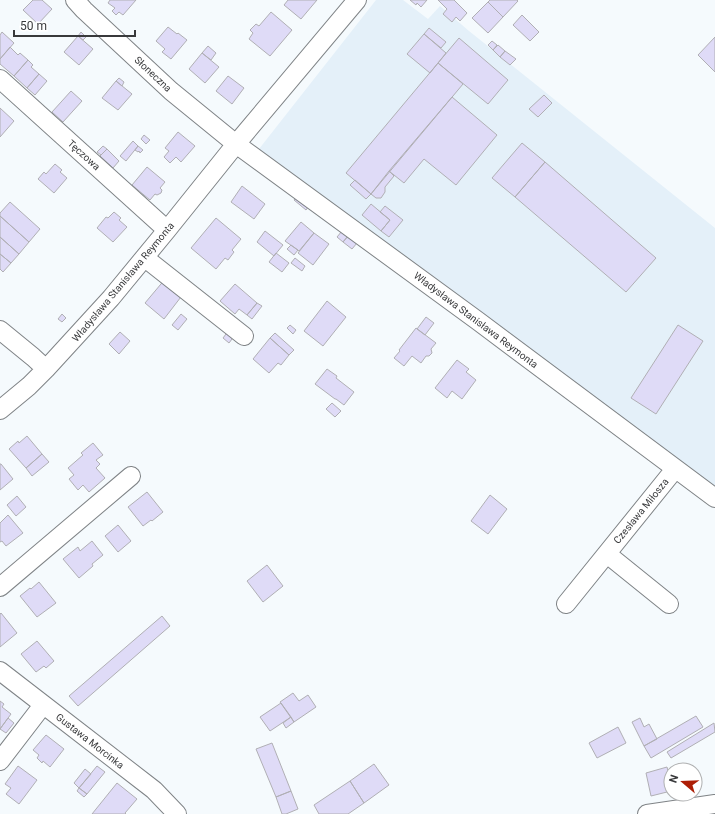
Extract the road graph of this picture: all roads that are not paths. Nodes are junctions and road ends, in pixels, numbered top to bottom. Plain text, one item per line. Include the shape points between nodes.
1 (75, 0) edge
2 (356, 0) edge
3 (0, 79) edge
4 (236, 144) junction
5 (167, 230) junction
6 (145, 258) junction
7 (0, 330) edge
8 (244, 336) dead end
9 (46, 369) junction
10 (0, 410) edge
11 (675, 469) junction
12 (131, 476) dead end
13 (715, 498) edge
14 (607, 554) junction
15 (0, 587) edge
16 (566, 604) dead end
17 (669, 604) dead end
18 (0, 671) edge
19 (43, 705) junction
20 (0, 761) edge
21 (715, 804) edge
22 (177, 814) edge
23 (647, 814) edge

1 - 4 street, Słoneczna via 171,91
2 - 4 street, Władysława Stanisława Reymonta
3 - 5 street, Tęczowa
4 - 5 street, Władysława Stanisława Reymonta
4 - 11 street, Władysława Stanisława Reymonta
5 - 6 street, Władysława Stanisława Reymonta
6 - 8 street
6 - 9 street, Władysława Stanisława Reymonta
7 - 9 street
9 - 10 street, Władysława Stanisława Reymonta
11 - 13 street, Władysława Stanisława Reymonta
11 - 14 street, Czesława Miłosza
12 - 15 street
14 - 16 street, Czesława Miłosza
14 - 17 street, Czesława Miłosza
18 - 19 street, Gustawa Morcinka
19 - 20 street
19 - 22 street, Gustawa Morcinka via 154,790
21 - 23 street

